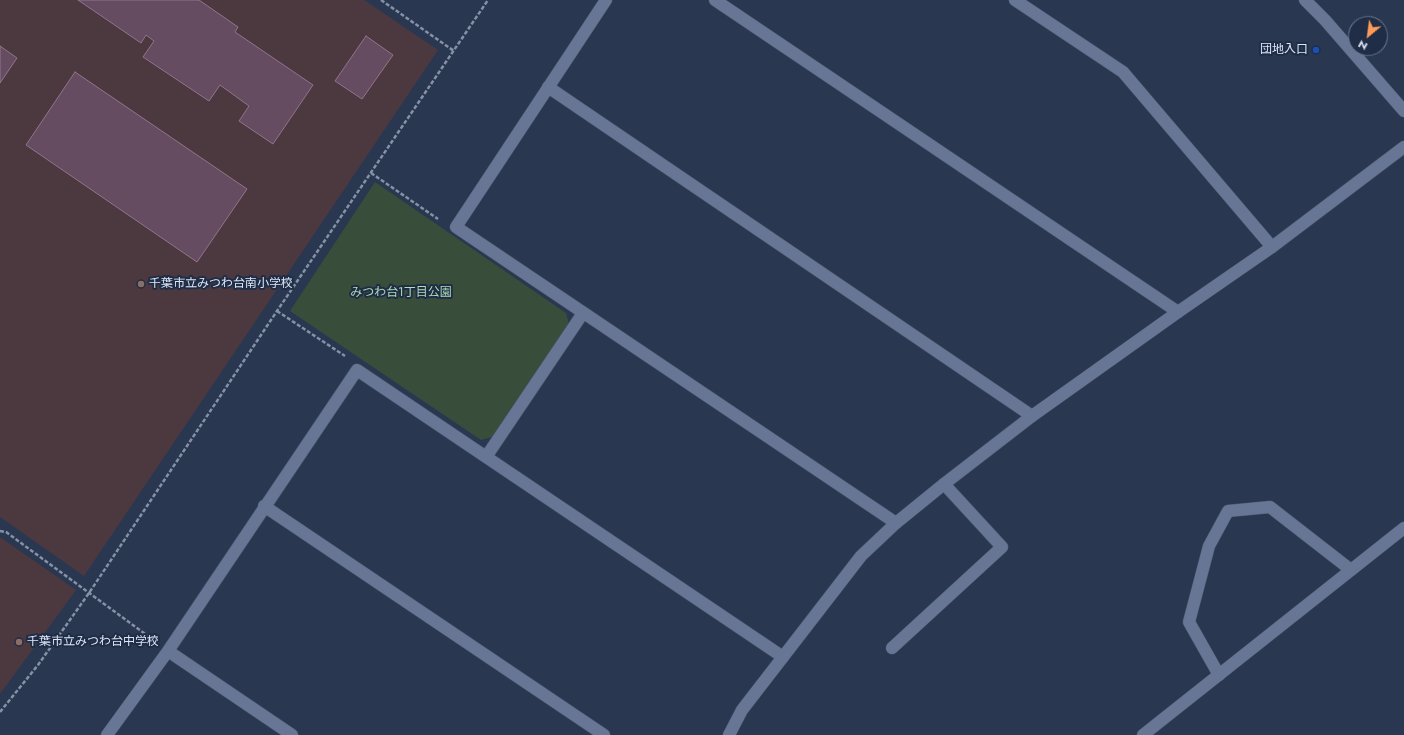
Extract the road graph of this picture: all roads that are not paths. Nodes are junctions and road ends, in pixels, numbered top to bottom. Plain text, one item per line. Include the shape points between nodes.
1 (606, 0) edge
2 (714, 0) edge
3 (1015, 0) edge
4 (1305, 0) edge
5 (548, 87) junction
6 (1404, 111) edge
7 (1404, 148) edge
8 (1272, 247) junction
9 (583, 312) junction
10 (1178, 312) junction
11 (1032, 416) junction
12 (486, 457) junction
13 (944, 484) junction
14 (264, 506) junction
15 (896, 523) junction
16 (1404, 528) edge
17 (1351, 570) junction
18 (892, 648) dead end
19 (168, 651) junction
20 (783, 656) junction
21 (1219, 675) junction
22 (107, 735) edge
23 (292, 735) edge
24 (604, 735) edge
25 (729, 735) edge
26 (1143, 735) edge

1 - 5 street
2 - 10 street
3 - 8 street via 1123,72
4 - 6 street
5 - 9 street via 456,227
5 - 11 street
7 - 8 street
8 - 10 street
9 - 12 street
9 - 15 street
10 - 11 street
11 - 13 street
12 - 14 street via 356,370
12 - 20 street
13 - 15 street
13 - 18 street via 1002,547
14 - 19 street
14 - 24 street
15 - 20 street via 862,556
16 - 17 street
17 - 21 street
17 - 21 street via 1270,507 1228,511 1209,546 1189,622
19 - 22 street
19 - 23 street
20 - 25 street via 742,710
21 - 26 street

